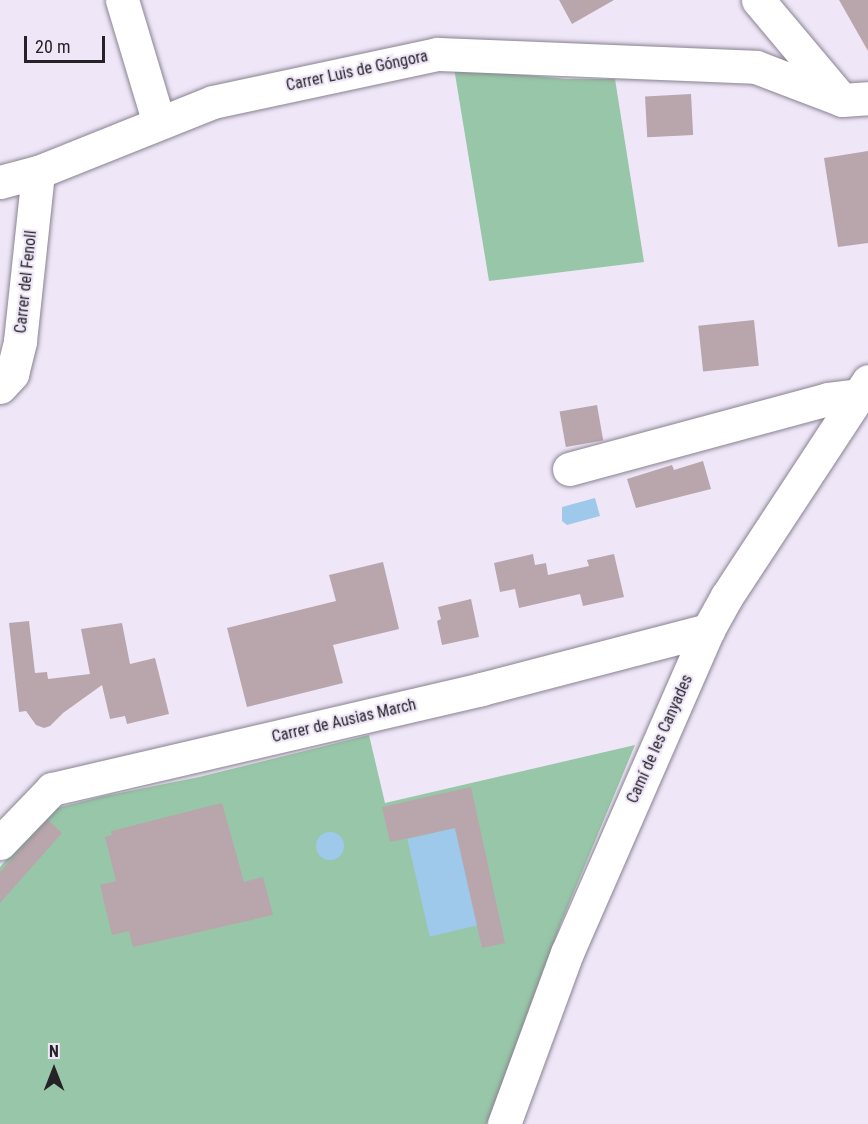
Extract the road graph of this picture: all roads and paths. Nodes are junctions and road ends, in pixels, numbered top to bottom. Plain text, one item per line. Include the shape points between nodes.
1 (122, 0) edge
2 (758, 0) edge
3 (855, 99) edge
4 (159, 123) junction
5 (38, 172) junction
6 (0, 182) edge
7 (0, 387) edge
8 (863, 388) edge
9 (569, 469) dead end
10 (708, 630) junction
11 (0, 843) edge
12 (504, 1124) edge

1 - 4 street
2 - 3 street
3 - 4 street, Carrer Luis de Góngora via 756,67 437,54 213,102
4 - 5 street, Carrer Luis de Góngora
5 - 6 street, Carrer Luis de Góngora
5 - 7 street, Carrer del Fenoll via 20,341 12,374
8 - 9 street
8 - 10 street, Camí de les Canyades
10 - 11 street, Carrer de Ausias March via 481,689 52,789
10 - 12 street, Camí de les Canyades via 567,953

